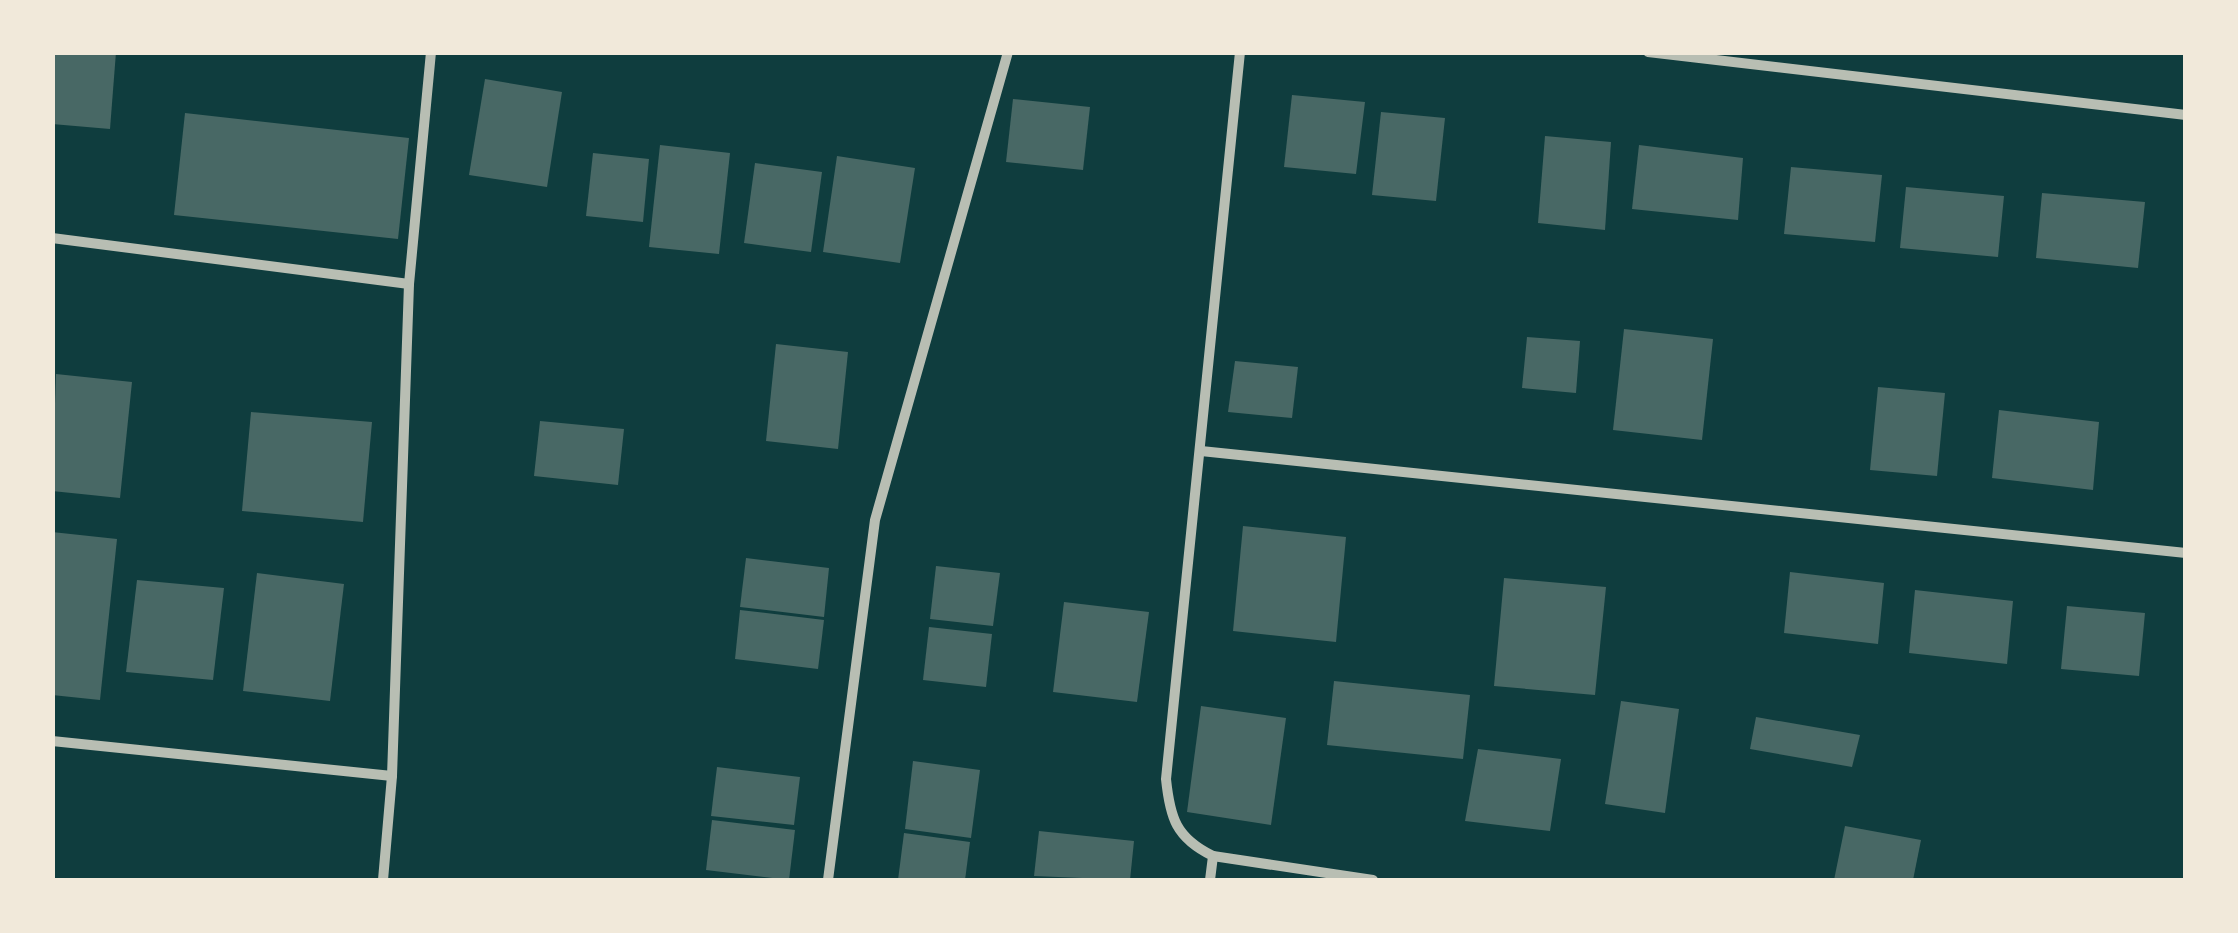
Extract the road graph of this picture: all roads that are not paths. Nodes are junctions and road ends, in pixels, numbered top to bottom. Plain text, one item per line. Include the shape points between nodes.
1 (431, 52) edge
2 (1008, 52) edge
3 (1240, 52) edge
4 (1648, 52) edge
5 (2186, 115) edge
6 (52, 238) edge
7 (409, 284) junction
8 (1201, 451) junction
9 (2186, 553) edge
10 (52, 741) edge
11 (392, 776) junction
12 (1213, 856) junction
13 (383, 880) edge
14 (828, 880) edge
15 (1210, 880) edge
16 (1372, 880) edge

1 - 7 street
2 - 14 street via 876,520
3 - 8 street
4 - 5 street
6 - 7 street
7 - 11 street
8 - 9 street
8 - 12 street via 1166,779 1169,816 1186,843
10 - 11 street
11 - 13 street
12 - 15 street
12 - 16 street

